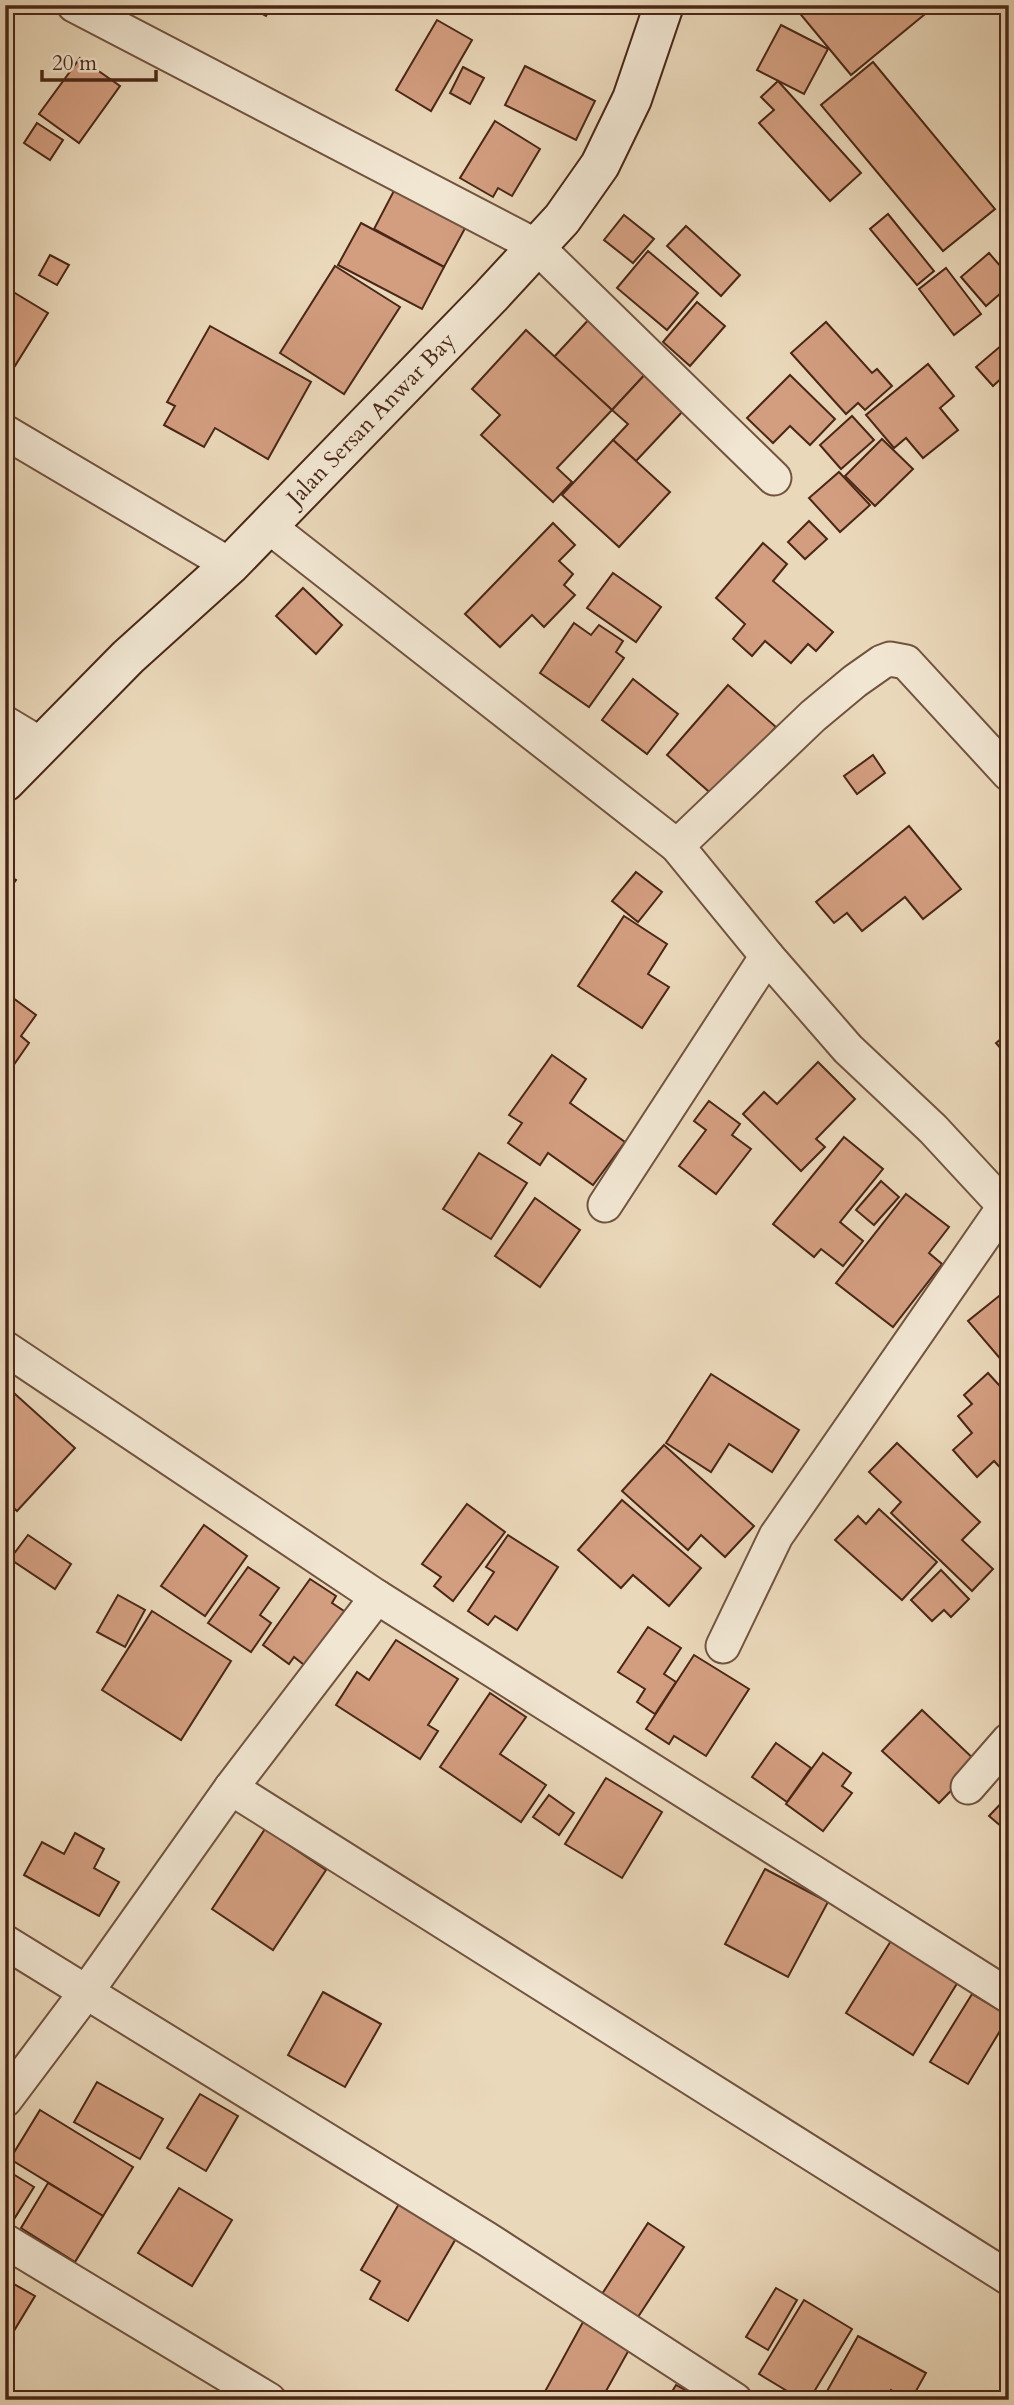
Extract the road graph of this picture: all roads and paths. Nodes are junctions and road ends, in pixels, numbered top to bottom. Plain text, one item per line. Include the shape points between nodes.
1 (74, 5) edge
2 (664, 5) edge
3 (536, 246) junction
4 (5, 432) edge
5 (774, 478) dead end
6 (267, 525) junction
7 (230, 565) junction
8 (5, 723) edge
9 (40, 744) junction
10 (1009, 774) edge
11 (5, 782) edge
12 (677, 846) junction
13 (767, 956) junction
14 (605, 1205) dead end
15 (1006, 1209) edge
16 (5, 1348) edge
17 (377, 1597) junction
18 (723, 1646) dead end
19 (1009, 1740) edge
20 (968, 1787) dead end
21 (231, 1788) junction
22 (5, 1942) edge
23 (87, 1991) junction
24 (1009, 1996) edge
25 (5, 2100) edge
26 (5, 2241) edge
27 (1009, 2278) edge
28 (269, 2400) edge
29 (735, 2400) edge

1 - 3 street
2 - 3 main road, Jalan Sersan Anwar Bay via 632,99 600,165 562,219
3 - 5 street
3 - 6 main road, Jalan Sersan Anwar Bay
4 - 7 street
6 - 7 main road, Jalan Sersan Anwar Bay
6 - 12 street
7 - 9 main road, Jalan Sersan Anwar Bay
8 - 9 street
9 - 11 main road, Jalan Sersan Anwar Bay
10 - 12 street via 906,662 890,659 813,716
12 - 13 street
13 - 14 street
13 - 15 street via 848,1049 933,1129
15 - 18 street via 922,1322 776,1536
16 - 17 street
17 - 21 street
17 - 24 street
19 - 20 street
21 - 23 street
21 - 27 street
22 - 23 street
23 - 25 street
23 - 29 street via 487,2239
26 - 28 street

